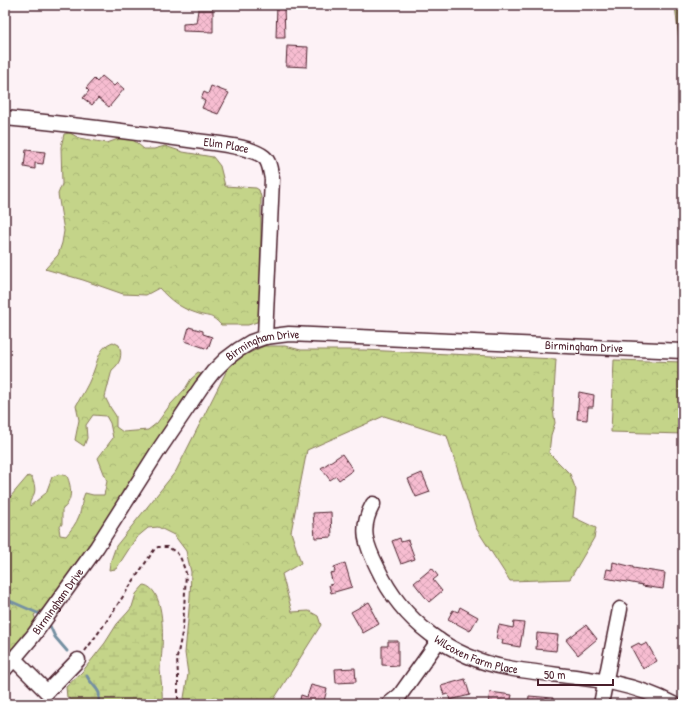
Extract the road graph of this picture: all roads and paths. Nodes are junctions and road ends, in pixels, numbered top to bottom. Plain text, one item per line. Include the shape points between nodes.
1 (5, 118) edge
2 (265, 337) junction
3 (683, 351) edge
4 (373, 504) dead end
5 (620, 609) dead end
6 (439, 640) junction
7 (78, 660) joint
8 (10, 664) edge
9 (606, 681) junction
10 (178, 704) edge
11 (389, 704) edge
12 (601, 704) edge
13 (673, 704) edge

1 - 2 street, Elim Place via 121,130 231,146 264,157 270,166 272,179
2 - 3 street, Birmingham Drive via 289,334
2 - 8 street, Birmingham Drive via 251,342 226,359 202,386 97,547 34,636
4 - 6 street, Wilcoxen Farm Place via 366,519 365,537 379,572 405,612
5 - 9 street
6 - 9 street, Wilcoxen Farm Place via 466,655 493,665
6 - 11 street via 400,695
7 - 8 street via 46,696
7 - 10 path via 154,550 158,547 168,547 181,558 186,573 183,628 177,658
9 - 12 street
9 - 13 street, Wilcoxen Farm Place via 654,694

